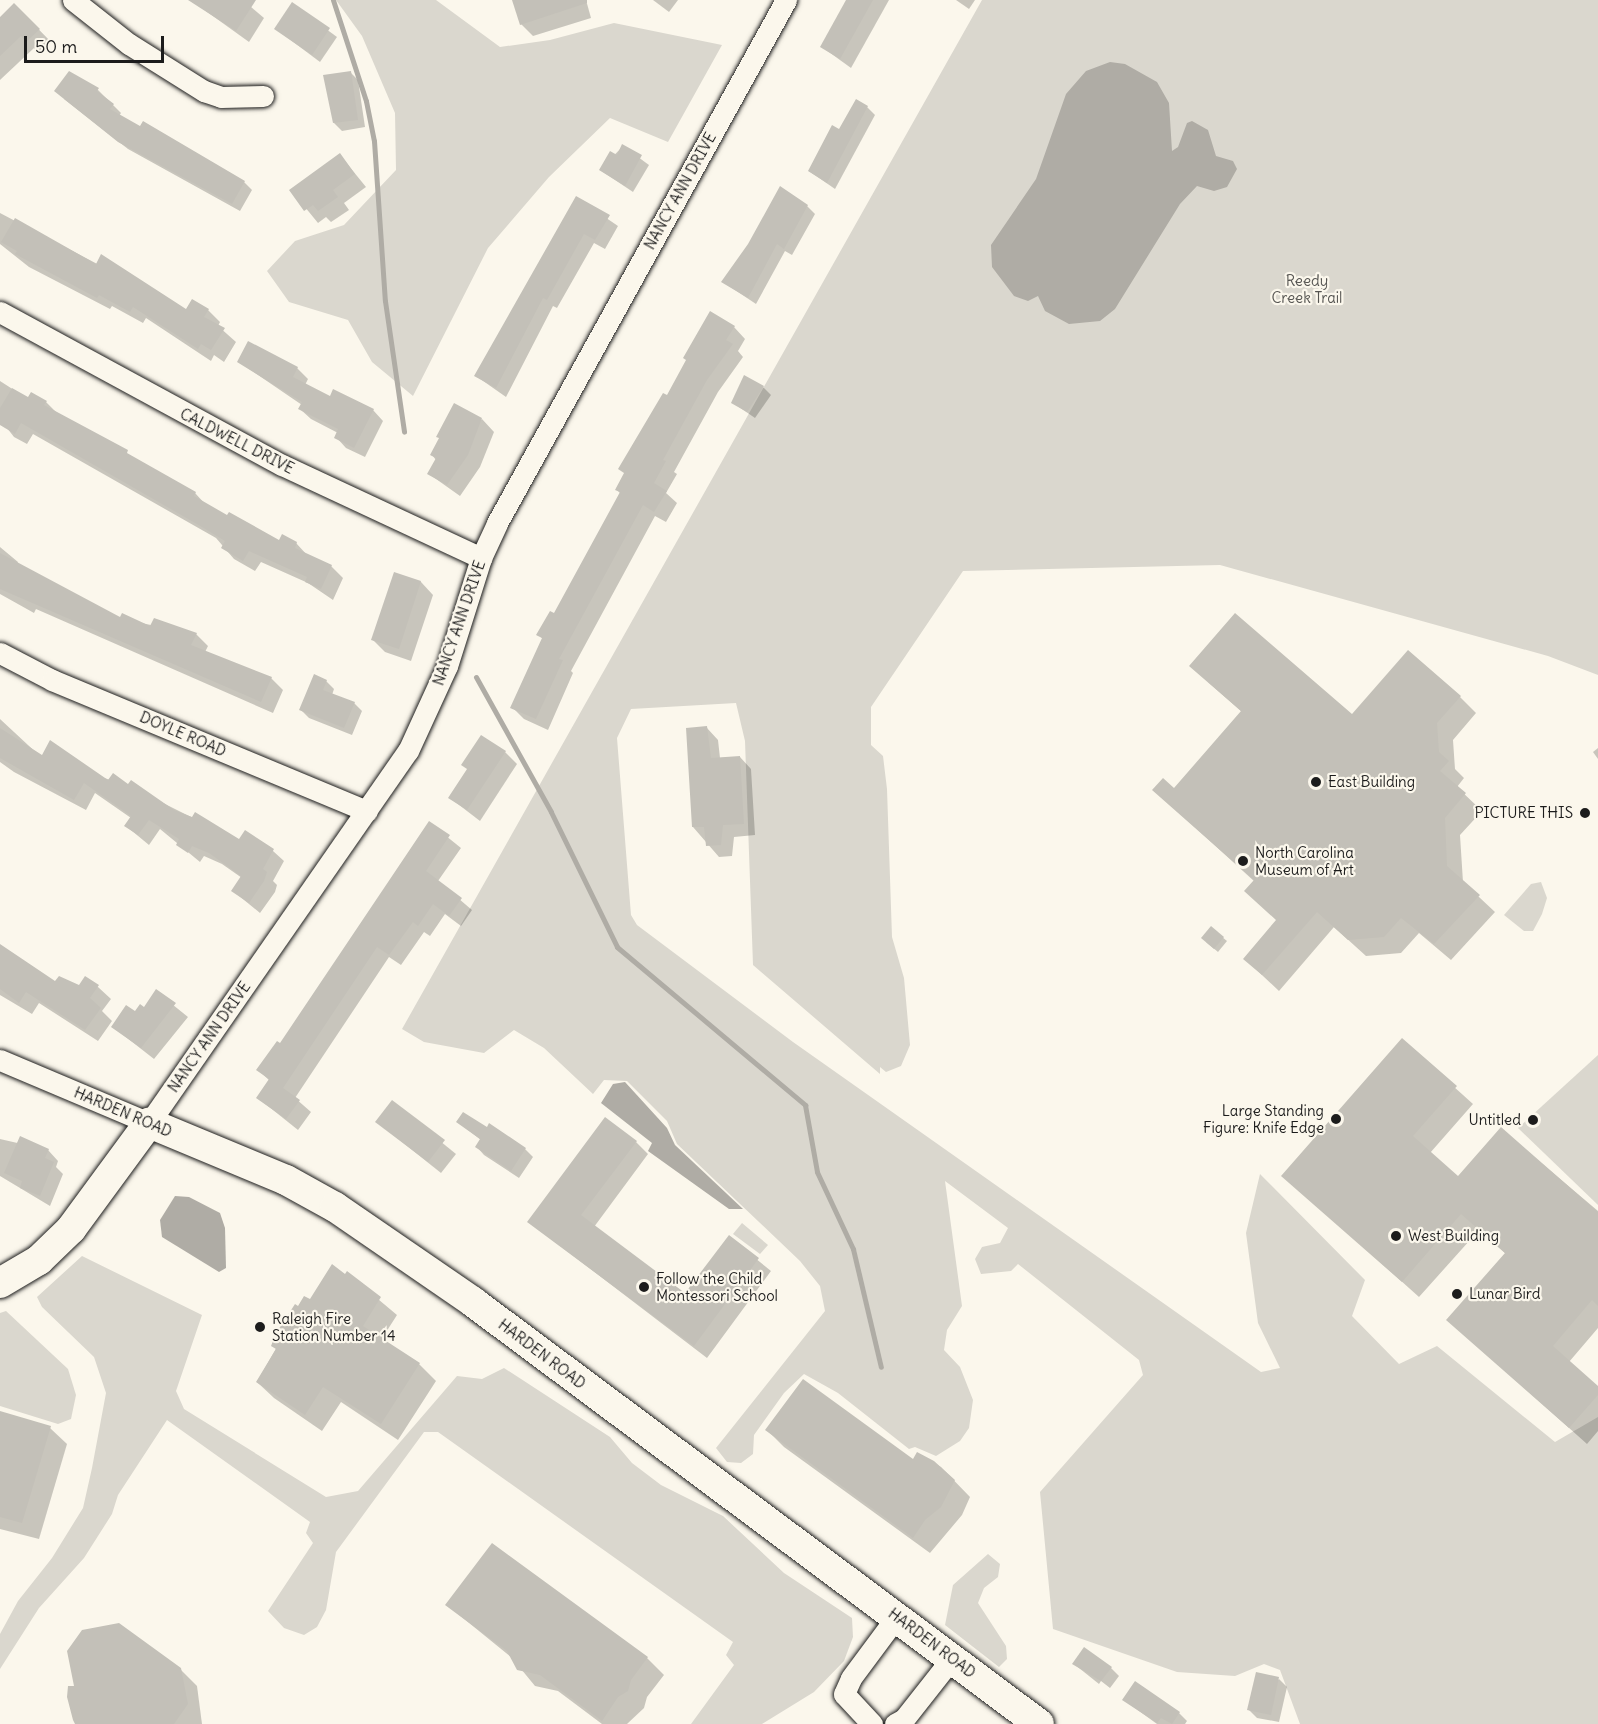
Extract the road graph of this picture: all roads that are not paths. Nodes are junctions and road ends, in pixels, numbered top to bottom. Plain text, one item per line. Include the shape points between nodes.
1 (73, 0) edge
2 (786, 0) edge
3 (263, 96) dead end
4 (0, 312) edge
5 (481, 558) junction
6 (0, 653) edge
7 (367, 811) junction
8 (0, 1060) edge
9 (149, 1123) junction
10 (0, 1283) edge
11 (897, 1616) junction
12 (952, 1658) junction
13 (872, 1724) edge
14 (895, 1724) edge
15 (1039, 1724) edge

1 - 3 street via 129,44 204,91 221,97
2 - 5 street, NANCY ANN DRIVE
4 - 5 street, CALDWELL DRIVE via 282,465
5 - 7 street, NANCY ANN DRIVE via 447,666 425,716 408,751
6 - 7 street, DOYLE ROAD via 52,680
7 - 9 street, NANCY ANN DRIVE
8 - 9 street, HARDEN ROAD
9 - 10 street, NANCY ANN DRIVE via 64,1237 39,1260
9 - 11 street, HARDEN ROAD via 286,1179 335,1207 479,1307
11 - 12 street, HARDEN ROAD
11 - 13 street via 851,1677 844,1694
12 - 14 street via 904,1719
12 - 15 street, HARDEN ROAD

